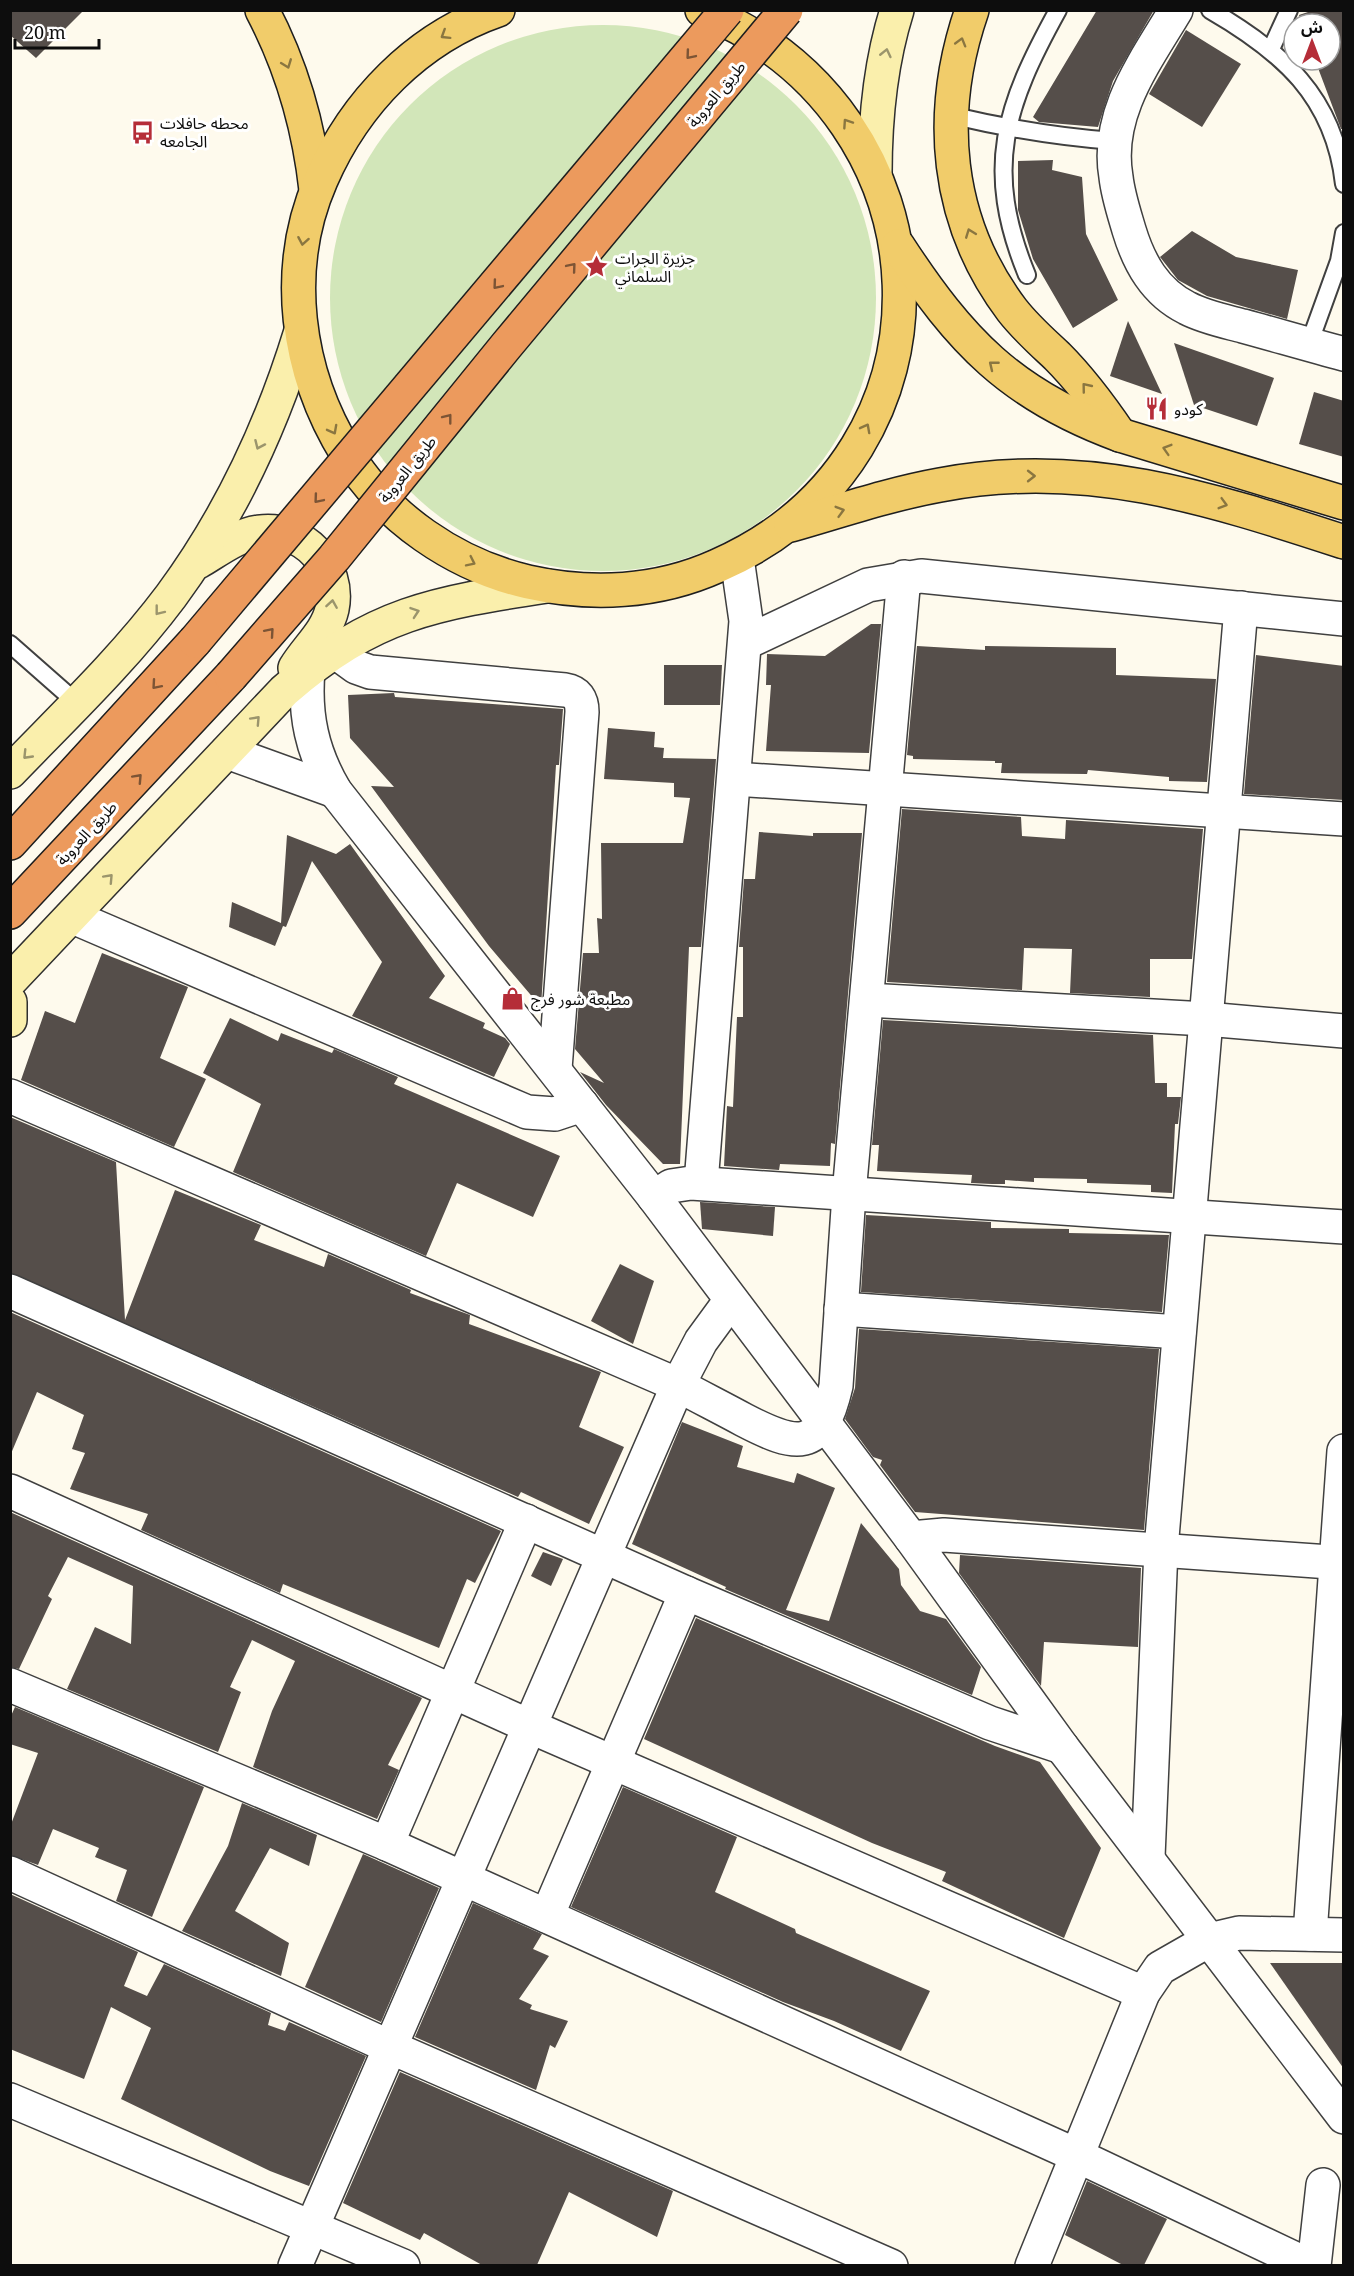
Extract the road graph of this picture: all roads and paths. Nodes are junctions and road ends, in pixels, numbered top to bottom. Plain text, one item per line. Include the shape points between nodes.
1 (262, 10) edge
2 (498, 10) edge
3 (702, 10) edge
4 (728, 10) edge
5 (786, 10) edge
6 (897, 10) edge
7 (972, 10) edge
8 (1058, 10) edge
9 (1176, 10) edge
10 (1209, 10) edge
11 (1289, 10) edge
12 (1271, 49) junction
13 (950, 115) junction
14 (1007, 129) junction
15 (1114, 141) junction
16 (875, 174) junction
17 (1344, 184) edge
18 (316, 190) junction
19 (1344, 232) edge
20 (896, 242) junction
21 (1341, 261) edge
22 (1027, 275) dead end
23 (301, 331) junction
24 (1309, 344) junction
25 (1344, 354) edge
26 (1120, 435) junction
27 (1344, 503) edge
28 (784, 528) junction
29 (1344, 542) edge
30 (737, 558) junction
31 (193, 565) junction
32 (904, 577) junction
33 (547, 586) junction
34 (1241, 608) junction
35 (1344, 619) edge
36 (745, 643) junction
37 (10, 644) edge
38 (308, 671) junction
39 (77, 703) junction
40 (227, 752) junction
41 (10, 772) edge
42 (734, 779) junction
43 (886, 789) junction
44 (335, 791) junction
45 (1224, 811) junction
46 (1344, 819) edge
47 (10, 843) edge
48 (10, 912) edge
49 (73, 917) junction
50 (10, 981) edge
51 (867, 1000) junction
52 (10, 1002) edge
53 (1206, 1019) junction
54 (10, 1020) edge
55 (1344, 1031) edge
56 (555, 1069) junction
57 (10, 1096) edge
58 (582, 1105) junction
59 (701, 1184) junction
60 (849, 1194) junction
61 (654, 1197) junction
62 (1189, 1217) junction
63 (1344, 1227) edge
64 (10, 1291) edge
65 (731, 1300) junction
66 (841, 1309) junction
67 (1179, 1332) junction
68 (678, 1385) junction
69 (822, 1424) junction
70 (1344, 1451) edge
71 (10, 1491) edge
72 (526, 1521) junction
73 (911, 1538) junction
74 (1161, 1549) junction
75 (603, 1555) junction
76 (1339, 1563) edge
77 (686, 1593) junction
78 (10, 1685) edge
79 (451, 1691) junction
80 (529, 1726) junction
81 (1062, 1747) junction
82 (612, 1763) junction
83 (387, 1844) junction
84 (1148, 1857) junction
85 (10, 1873) edge
86 (463, 1878) junction
87 (547, 1916) junction
88 (1310, 1934) junction
89 (1344, 1935) edge
90 (1209, 1940) junction
91 (1143, 1993) junction
92 (390, 2047) junction
93 (10, 2100) edge
94 (1344, 2117) edge
95 (1078, 2156) junction
96 (1323, 2185) dead end
97 (312, 2227) junction
98 (295, 2265) edge
99 (403, 2265) edge
100 (891, 2265) edge
101 (1032, 2265) edge
102 (1312, 2265) edge

1 -> 18 main road via 297,93 313,157
2 -> 18 main road via 453,30 395,72 349,126
16 -> 3 main road via 840,112 816,85 761,39
4 -> 47 highway, bridge via 195,641
48 -> 5 highway, طريق العروبة, bridge via 231,676 348,541
16 -> 6 main road via 878,95
13 -> 7 main road via 953,79
8 - 14 lane via 1021,81
9 - 15 street via 1131,85
10 - 12 lane
11 - 12 lane
12 - 17 lane via 1301,80 1323,116
13 - 14 lane
26 -> 13 main road via 1080,380 1012,310 981,259 960,204
14 - 15 lane
14 - 22 lane via 1005,203
15 - 24 street via 1115,176 1135,248 1160,289 1200,314
16 - 20 main road
18 -> 23 main road via 300,259
19 - 21 lane
26 -> 20 main road via 1034,395 983,357 941,310
28 -> 20 main road via 842,468 872,417 885,384 899,313
21 - 24 lane
23 -> 31 main road via 256,452
23 -> 33 main road via 307,364 332,429 378,494 421,533 450,551 481,567
24 - 25 street
27 -> 26 main road
28 -> 29 main road via 942,484 1060,476 1178,491
28 - 30 main road
30 - 33 main road via 676,581 644,588 579,590
30 - 36 street via 745,600
38 -> 31 main road via 298,663 326,626 333,594 324,562 302,540 273,531 243,536
31 -> 39 main road via 146,627
32 - 34 street via 939,576
32 - 36 street via 852,591
32 - 43 street
38 -> 33 main road via 360,634 419,610
34 - 35 street
34 - 45 street
36 - 42 street
37 - 39 lane
40 -> 38 main road
38 - 44 street via 306,712 310,733
38 - 56 street via 350,664 369,672 565,690 580,699
39 -> 41 main road
40 - 44 street
49 -> 40 main road
42 - 43 street
42 - 59 street
43 - 45 street
43 - 51 street
44 - 56 street
45 - 46 street
45 - 53 street
49 - 50 main road
49 - 58 street via 526,1112 555,1114
51 - 53 street
51 - 60 street
52 - 54 main road
53 - 55 street
53 - 62 street
56 - 58 street
57 - 68 street
58 - 61 street
59 - 60 street
59 - 61 street via 671,1186
60 - 62 street
60 - 66 street
61 - 65 street
62 - 63 street
62 - 67 street
64 - 72 street
65 - 68 street via 701,1341
65 - 69 street
66 - 67 street
66 - 69 street via 836,1386
67 - 74 street
68 - 69 street via 780,1438 809,1437
68 - 75 street
69 - 73 street
70 - 76 street
71 - 79 street
72 - 75 street
72 - 79 street
73 - 74 street via 944,1535
73 - 81 street
74 - 76 street
74 - 84 street
75 - 77 street
75 - 80 street
76 - 88 street
77 - 81 street via 990,1723
77 - 82 street
78 - 83 street
79 - 80 street
79 - 83 street
80 - 82 street
80 - 86 street
81 - 84 street
82 - 87 street
82 - 91 street
83 - 86 street
84 - 90 street
85 - 92 street
86 - 87 street
86 - 92 street
87 - 95 street
88 - 89 street
88 - 90 street via 1239,1933
90 - 91 street via 1160,1968
90 - 94 street
91 - 95 street
92 - 97 street
92 - 100 street
93 - 97 street
95 - 101 street
95 - 102 street
96 - 102 street
97 - 98 street
97 - 99 street

